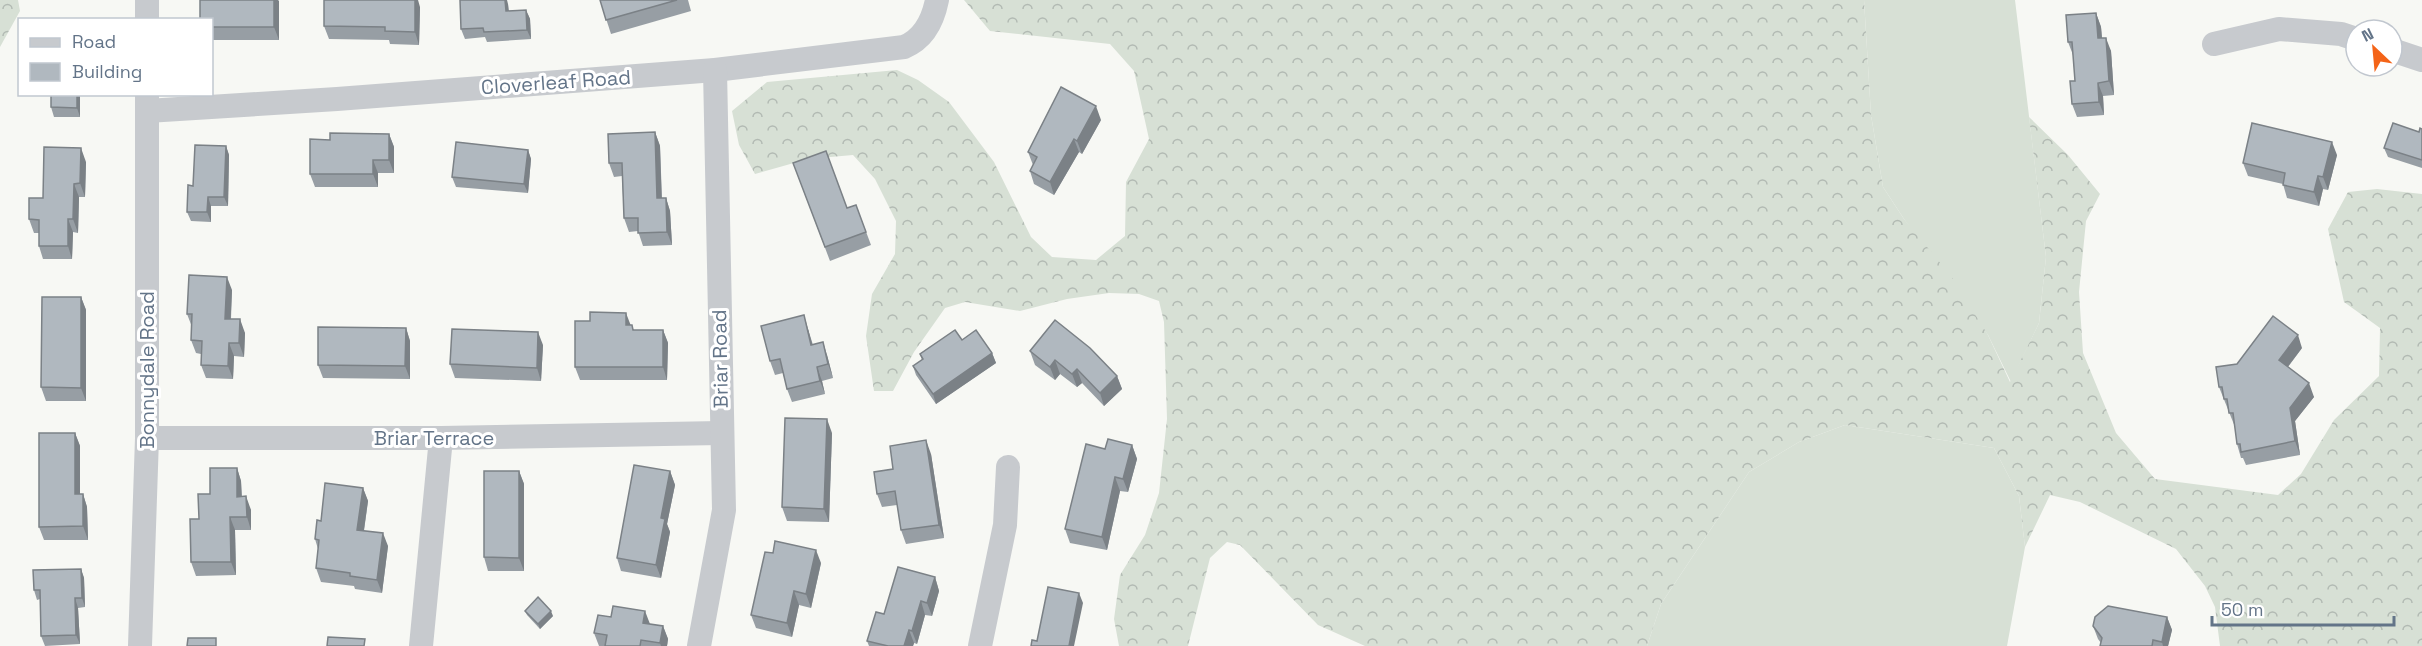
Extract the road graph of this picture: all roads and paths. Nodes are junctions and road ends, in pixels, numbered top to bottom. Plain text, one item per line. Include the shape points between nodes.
1 (147, 0) edge
2 (937, 0) edge
3 (147, 18) edge
4 (2344, 35) edge
5 (2214, 44) dead end
6 (2404, 54) edge
7 (2422, 60) edge
8 (715, 70) junction
9 (147, 103) edge
10 (721, 433) junction
11 (147, 438) junction
12 (441, 438) junction
13 (1008, 467) dead end
14 (140, 646) edge
15 (421, 646) edge
16 (699, 646) edge
17 (980, 646) edge

1 - 3 street
2 - 8 street, Cloverleaf Road via 926,31 904,47
4 - 5 street via 2279,29
6 - 7 street
8 - 9 street, Cloverleaf Road via 337,99
8 - 10 street, Briar Road
9 - 11 street, Bonnydale Road
10 - 12 street, Briar Terrace
10 - 16 street, Briar Road via 724,510
11 - 12 street, Briar Terrace
11 - 14 street, Bonnydale Road
12 - 15 street
13 - 17 street via 1005,525

